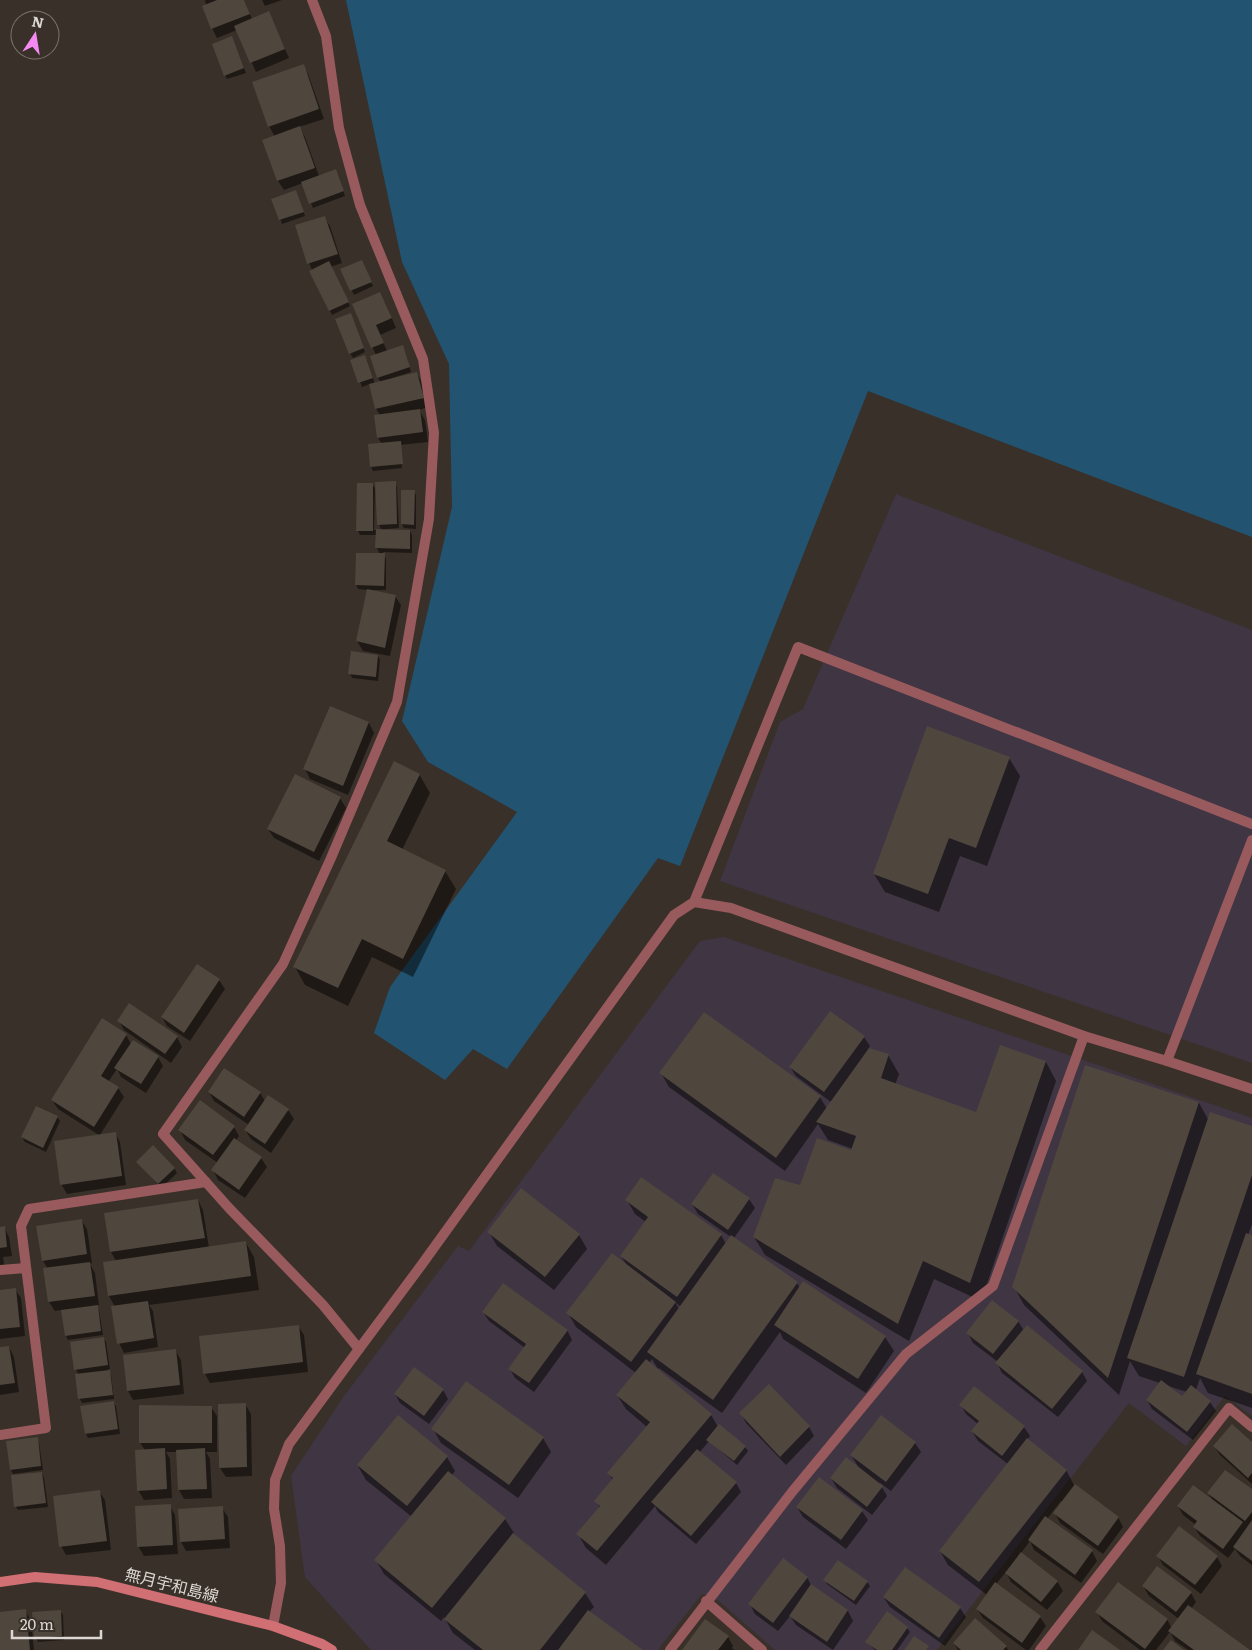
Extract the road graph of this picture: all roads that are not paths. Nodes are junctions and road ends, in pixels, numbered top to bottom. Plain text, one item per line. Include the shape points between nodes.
1 (312, 0) edge
2 (1252, 824) edge
3 (1252, 840) edge
4 (694, 902) junction
5 (1084, 1036) junction
6 (1167, 1061) junction
7 (1252, 1089) edge
8 (206, 1182) junction
9 (26, 1268) junction
10 (0, 1270) edge
11 (359, 1348) junction
12 (1252, 1427) edge
13 (0, 1436) edge
14 (0, 1582) edge
15 (706, 1601) junction
16 (273, 1626) junction
17 (332, 1650) edge
18 (670, 1650) edge
19 (762, 1650) edge
20 (1040, 1650) edge

1 - 8 street via 326,36 339,128 360,205 423,359 434,433 429,519 397,702 334,850 283,964 163,1134
2 - 4 street via 798,647
3 - 6 street
4 - 5 street via 731,908
4 - 11 street via 674,915
5 - 6 street
5 - 15 street via 993,1286 906,1354
6 - 7 street
8 - 9 street via 29,1209 21,1226
8 - 11 street via 323,1305
9 - 10 street
9 - 13 street via 46,1428
11 - 16 street via 289,1444 275,1480 274,1509 281,1583
12 - 20 street via 1229,1408
14 - 16 main road, 無月宇和島線 via 35,1577 97,1582
15 - 18 street
15 - 19 street
16 - 17 main road, 無月宇和島線

